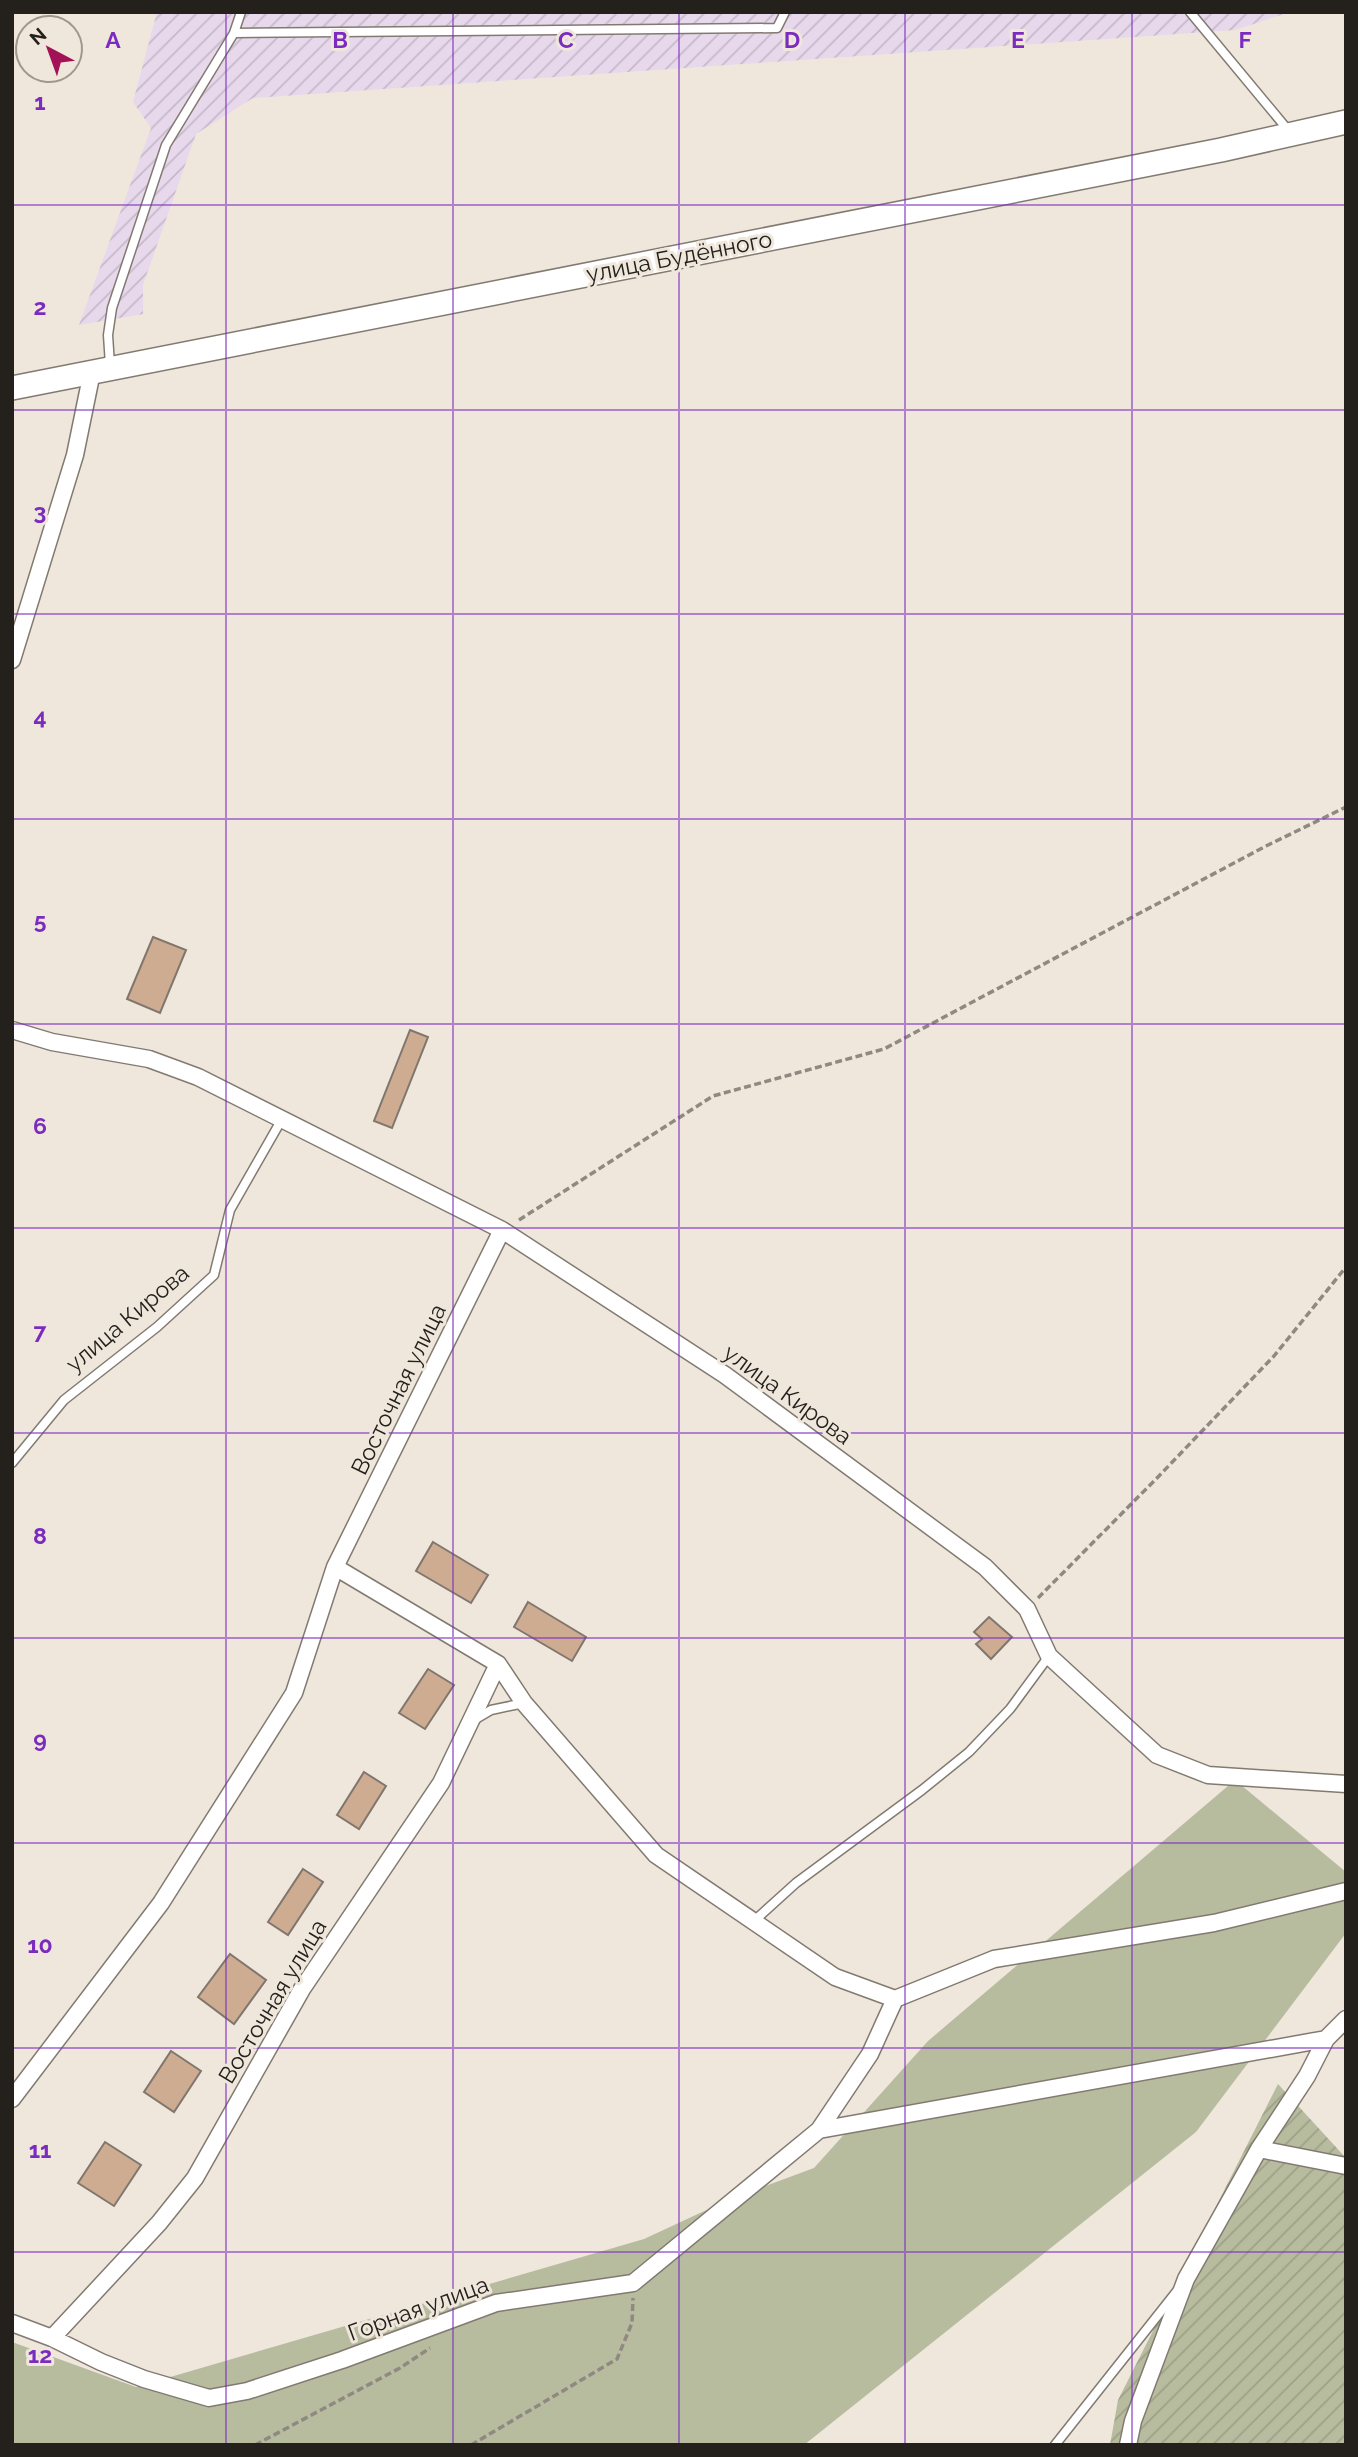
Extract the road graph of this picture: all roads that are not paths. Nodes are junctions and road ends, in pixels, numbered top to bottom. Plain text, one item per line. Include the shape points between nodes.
1 (241, 12) edge
2 (785, 12) edge
3 (1190, 12) edge
4 (234, 33) junction
5 (1346, 122) edge
6 (1290, 133) junction
7 (101, 370) junction
8 (12, 388) edge
9 (12, 660) edge
10 (12, 1030) edge
11 (282, 1119) junction
12 (502, 1230) junction
13 (12, 1463) edge
14 (335, 1567) junction
15 (1049, 1656) junction
16 (498, 1664) junction
17 (524, 1703) junction
18 (469, 1724) junction
19 (1346, 1784) edge
20 (1346, 1891) edge
21 (754, 1921) junction
22 (895, 2000) junction
23 (1346, 2019) edge
24 (1326, 2039) junction
25 (12, 2099) edge
26 (819, 2130) junction
27 (1259, 2149) junction
28 (1346, 2166) edge
29 (1186, 2279) junction
30 (12, 2323) edge
31 (52, 2338) junction
32 (1055, 2445) edge
33 (1128, 2445) edge

1 - 4 lane
2 - 4 lane via 777,28
3 - 6 lane
4 - 7 lane via 166,145 112,308
5 - 6 main road, улица Будённого
6 - 7 main road, улица Будённого
7 - 8 main road, улица Будённого
7 - 9 street
10 - 11 street, улица Кирова via 149,1059 198,1077
11 - 12 street, улица Кирова
11 - 13 lane, улица Кирова via 230,1210 214,1275 64,1400
12 - 14 street, Восточная улица
12 - 15 street, улица Кирова via 725,1375 985,1567 1027,1609
14 - 16 street
14 - 25 street, Восточная улица via 294,1693 161,1903
15 - 19 street, улица Кирова via 1157,1755 1208,1775
15 - 21 lane via 1010,1709 969,1752 796,1883
16 - 17 street
16 - 18 street, Восточная улица
17 - 18 lane via 491,1710
17 - 21 street via 656,1855
18 - 31 street, Восточная улица via 441,1783 302,1989 195,2178
20 - 22 street via 1214,1923 994,1959
21 - 22 street via 835,1978
22 - 26 street via 870,2054
23 - 24 street
24 - 26 street
24 - 27 street
26 - 31 street, Горная улица via 633,2283 496,2303 247,2392 209,2398 144,2379
27 - 28 street
27 - 29 street
29 - 32 lane
29 - 33 street
30 - 31 street, Горная улица

